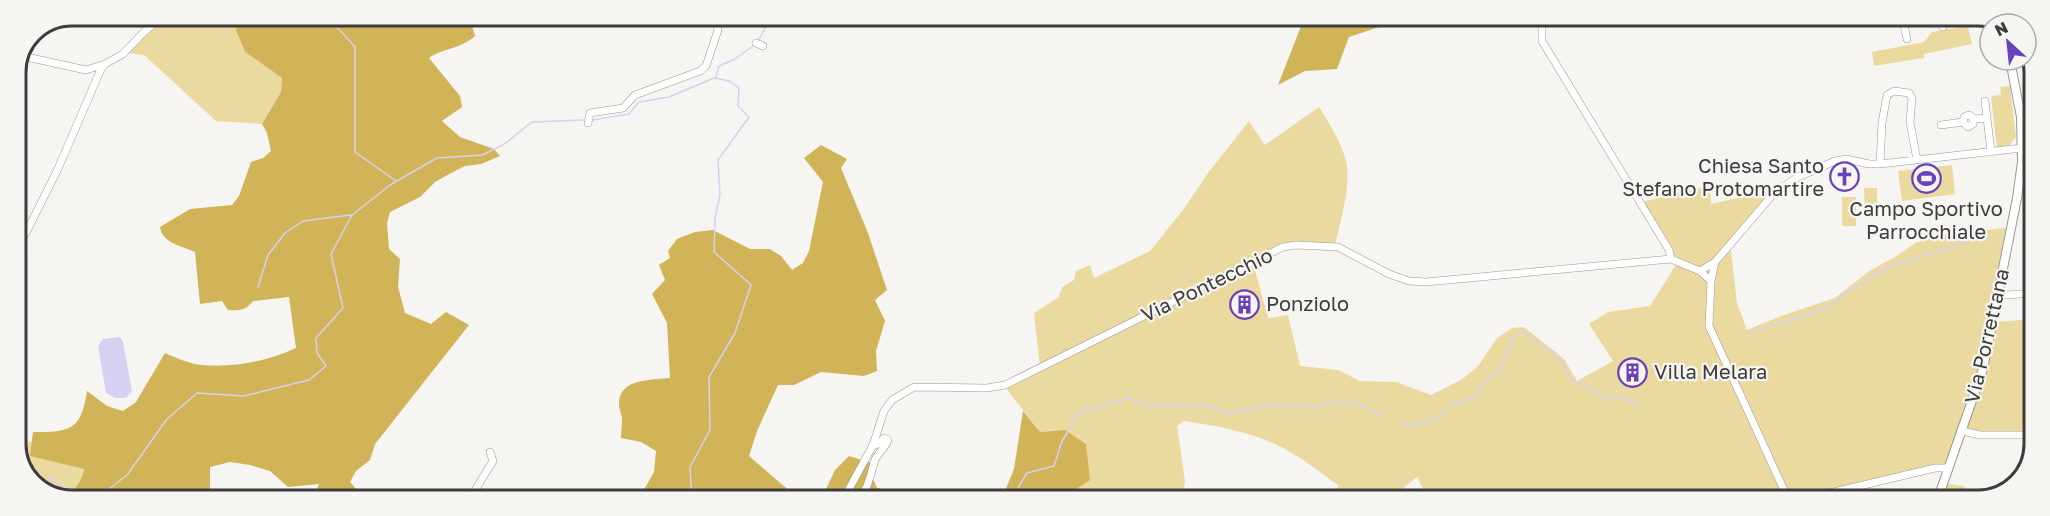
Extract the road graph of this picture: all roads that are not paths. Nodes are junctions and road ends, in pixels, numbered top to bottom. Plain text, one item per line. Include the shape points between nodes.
1 (153, 25) edge
2 (717, 25) edge
3 (1542, 25) edge
4 (1904, 25) edge
5 (1907, 39) dead end
6 (28, 57) edge
7 (105, 64) junction
8 (2012, 72) edge
9 (1985, 101) dead end
10 (1987, 118) junction
11 (588, 123) dead end
12 (1941, 124) dead end
13 (2022, 148) junction
14 (1991, 152) junction
15 (1917, 160) junction
16 (1880, 164) junction
17 (26, 233) edge
18 (1671, 259) junction
19 (1715, 262) junction
20 (1700, 271) junction
21 (1711, 281) junction
22 (1998, 293) junction
23 (2024, 293) edge
24 (1962, 431) junction
25 (2024, 435) edge
26 (873, 445) junction
27 (490, 452) dead end
28 (1948, 468) junction
29 (475, 490) edge
30 (848, 490) edge
31 (867, 490) edge
32 (1784, 490) edge
33 (1842, 490) edge
34 (1941, 490) edge

1 - 7 street via 123,54
2 - 11 street via 710,57 700,71 635,95 623,108 590,113
3 - 18 street via 1542,41
4 - 5 street
6 - 7 street via 86,70
7 - 17 street
8 - 13 main road, Via Porrettana
9 - 10 street
10 - 12 street via 1974,119 1968,127 1963,122
10 - 14 street
13 - 14 street
13 - 22 main road, Via Porrettana via 2017,198
14 - 15 street
15 - 16 street
15 - 16 street via 1910,122 1912,98 1909,93 1894,91 1887,95
16 - 19 street via 1846,159 1798,177 1775,192
18 - 20 street, Via Pontecchio
18 - 26 street, Via Pontecchio via 1426,282 1389,274 1338,247 1283,247 1005,385 914,387 892,400 884,411
19 - 20 street
19 - 21 street
20 - 21 street, Via Pontecchio
21 - 32 street via 1709,326
22 - 23 street
22 - 24 main road, Via Porrettana via 1983,369
24 - 25 street
24 - 28 main road, Via Porrettana
26 - 30 street, Via Pontecchio
26 - 31 street via 884,438 888,440 876,459
27 - 29 street via 493,461
28 - 33 street
28 - 34 main road, Via Porrettana

